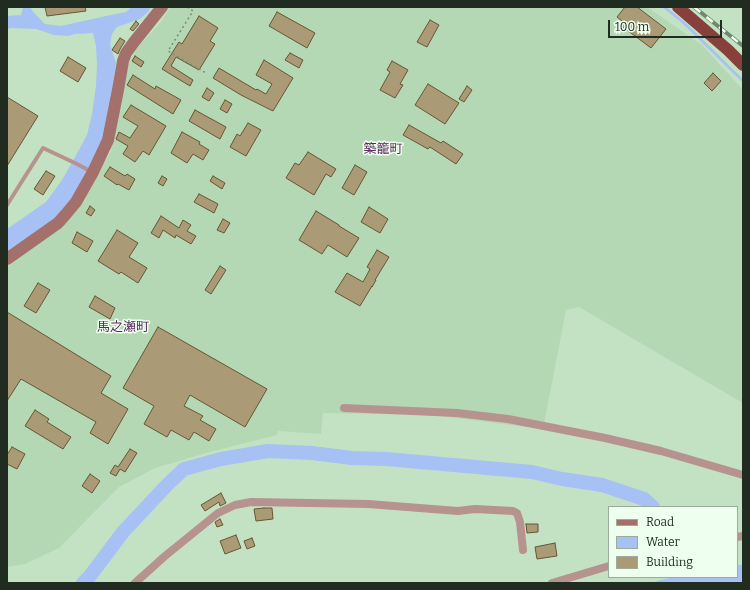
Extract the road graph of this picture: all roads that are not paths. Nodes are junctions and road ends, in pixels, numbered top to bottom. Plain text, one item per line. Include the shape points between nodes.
1 (162, 7) edge
2 (678, 7) edge
3 (743, 65) edge
4 (91, 172) junction
5 (7, 205) edge
6 (7, 259) edge
7 (344, 408) dead end
8 (743, 475) edge
9 (523, 550) dead end
10 (608, 566) edge
11 (136, 583) edge
12 (552, 583) edge

1 - 4 street via 126,53 108,140
2 - 3 highway
4 - 5 lane via 43,148
4 - 6 street via 76,202 58,223
7 - 8 street via 508,419 654,449
9 - 11 street via 520,522 514,511 458,511 368,504 251,502 235,505 218,513
10 - 12 street

